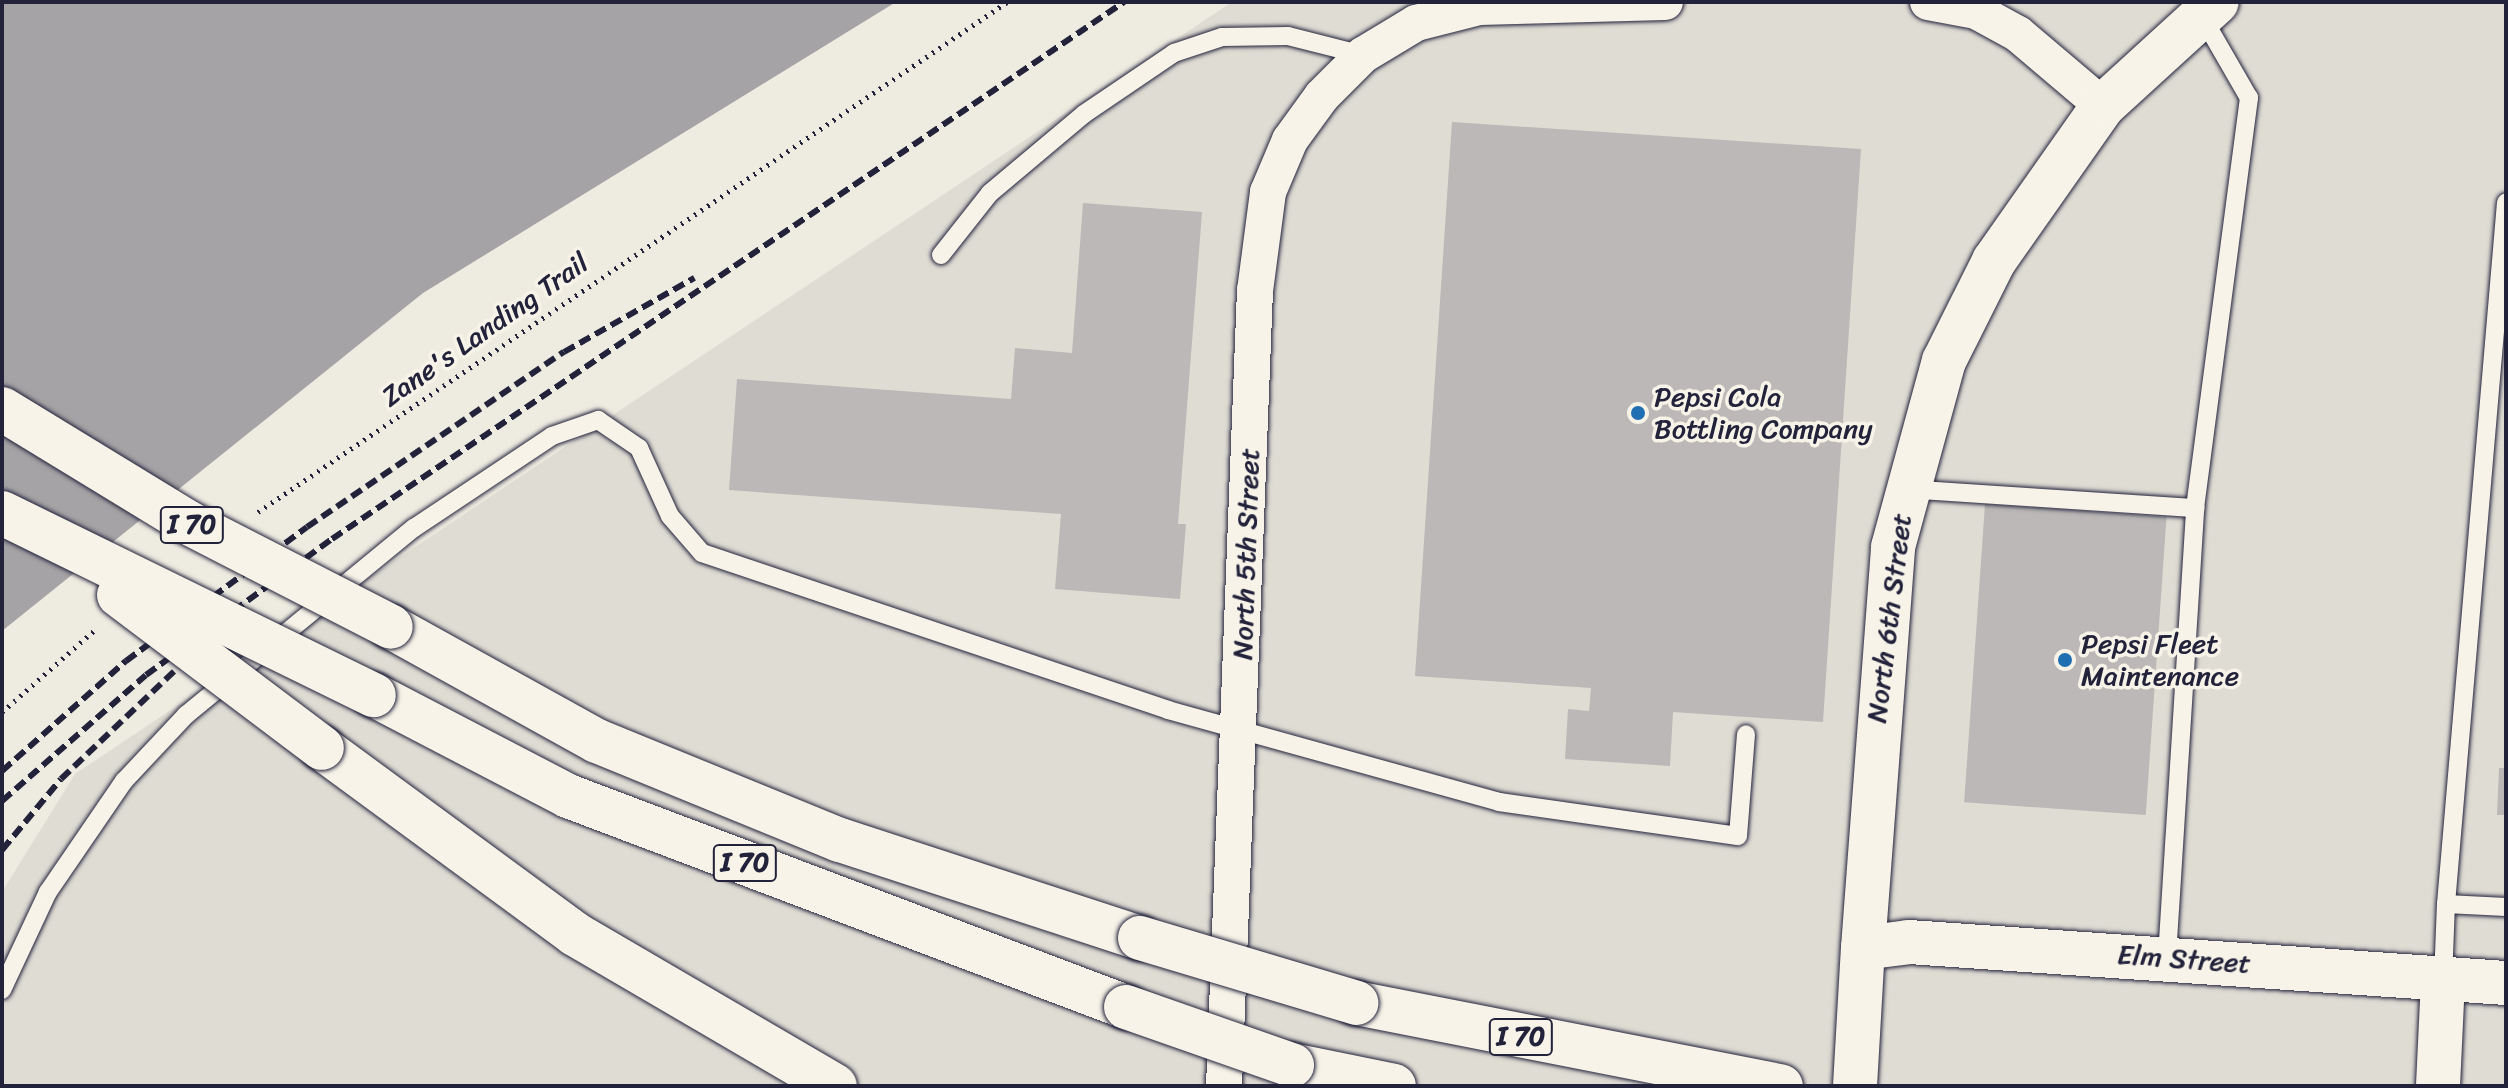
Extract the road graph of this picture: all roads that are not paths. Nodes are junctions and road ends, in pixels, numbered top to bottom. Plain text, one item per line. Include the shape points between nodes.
1 (1665, 2) edge
2 (1928, 2) edge
3 (2209, 8) edge
4 (1363, 55) junction
5 (2103, 106) junction
6 (2506, 203) edge
7 (941, 255) dead end
8 (2, 409) edge
9 (2497, 467) edge
10 (1907, 489) junction
11 (2195, 508) junction
12 (2, 513) edge
13 (44, 538) junction
14 (1240, 726) junction
15 (1746, 734) dead end
16 (2446, 904) junction
17 (2506, 907) edge
18 (1863, 948) junction
19 (2167, 957) junction
20 (2443, 981) junction
21 (2506, 983) edge
22 (2, 990) edge
23 (1309, 1076) edge
24 (835, 1086) edge
25 (1224, 1086) edge
26 (1394, 1086) edge
27 (1781, 1086) edge
28 (1855, 1086) edge
29 (2438, 1086) edge

1 - 4 street, North 5th Street via 1479,7 1416,23
2 - 5 street via 1976,11 2018,34
3 - 5 main road, North 6th Street
3 - 11 lane via 2249,98
4 - 7 lane via 1288,36 1222,37 1174,53 1084,114 990,193
4 - 14 street, North 5th Street via 1290,140 1268,192 1255,291
5 - 10 main road, North 6th Street via 1967,312 1944,361
6 - 9 lane
8 - 27 main road, I 70, bridge via 187,522 597,741 840,840 1356,1003
9 - 16 lane
10 - 11 lane
10 - 18 main road, North 6th Street via 1893,547 1873,750
11 - 19 lane
12 - 13 main road, I 70, bridge
13 - 23 main road, I 70, bridge via 374,695 568,796
13 - 24 main road, bridge via 575,934
14 - 15 lane via 1499,802 1738,836
14 - 22 lane via 1168,710 702,553 670,516 639,448 598,420 552,436 414,528 186,715 124,781 48,892
14 - 25 street, North 5th Street
16 - 17 lane
16 - 20 lane
18 - 19 main road, Elm Street via 1909,942
18 - 28 main road, North 6th Street
19 - 20 main road, Elm Street
20 - 21 main road, Elm Street
20 - 29 main road
23 - 26 main road, I 70

